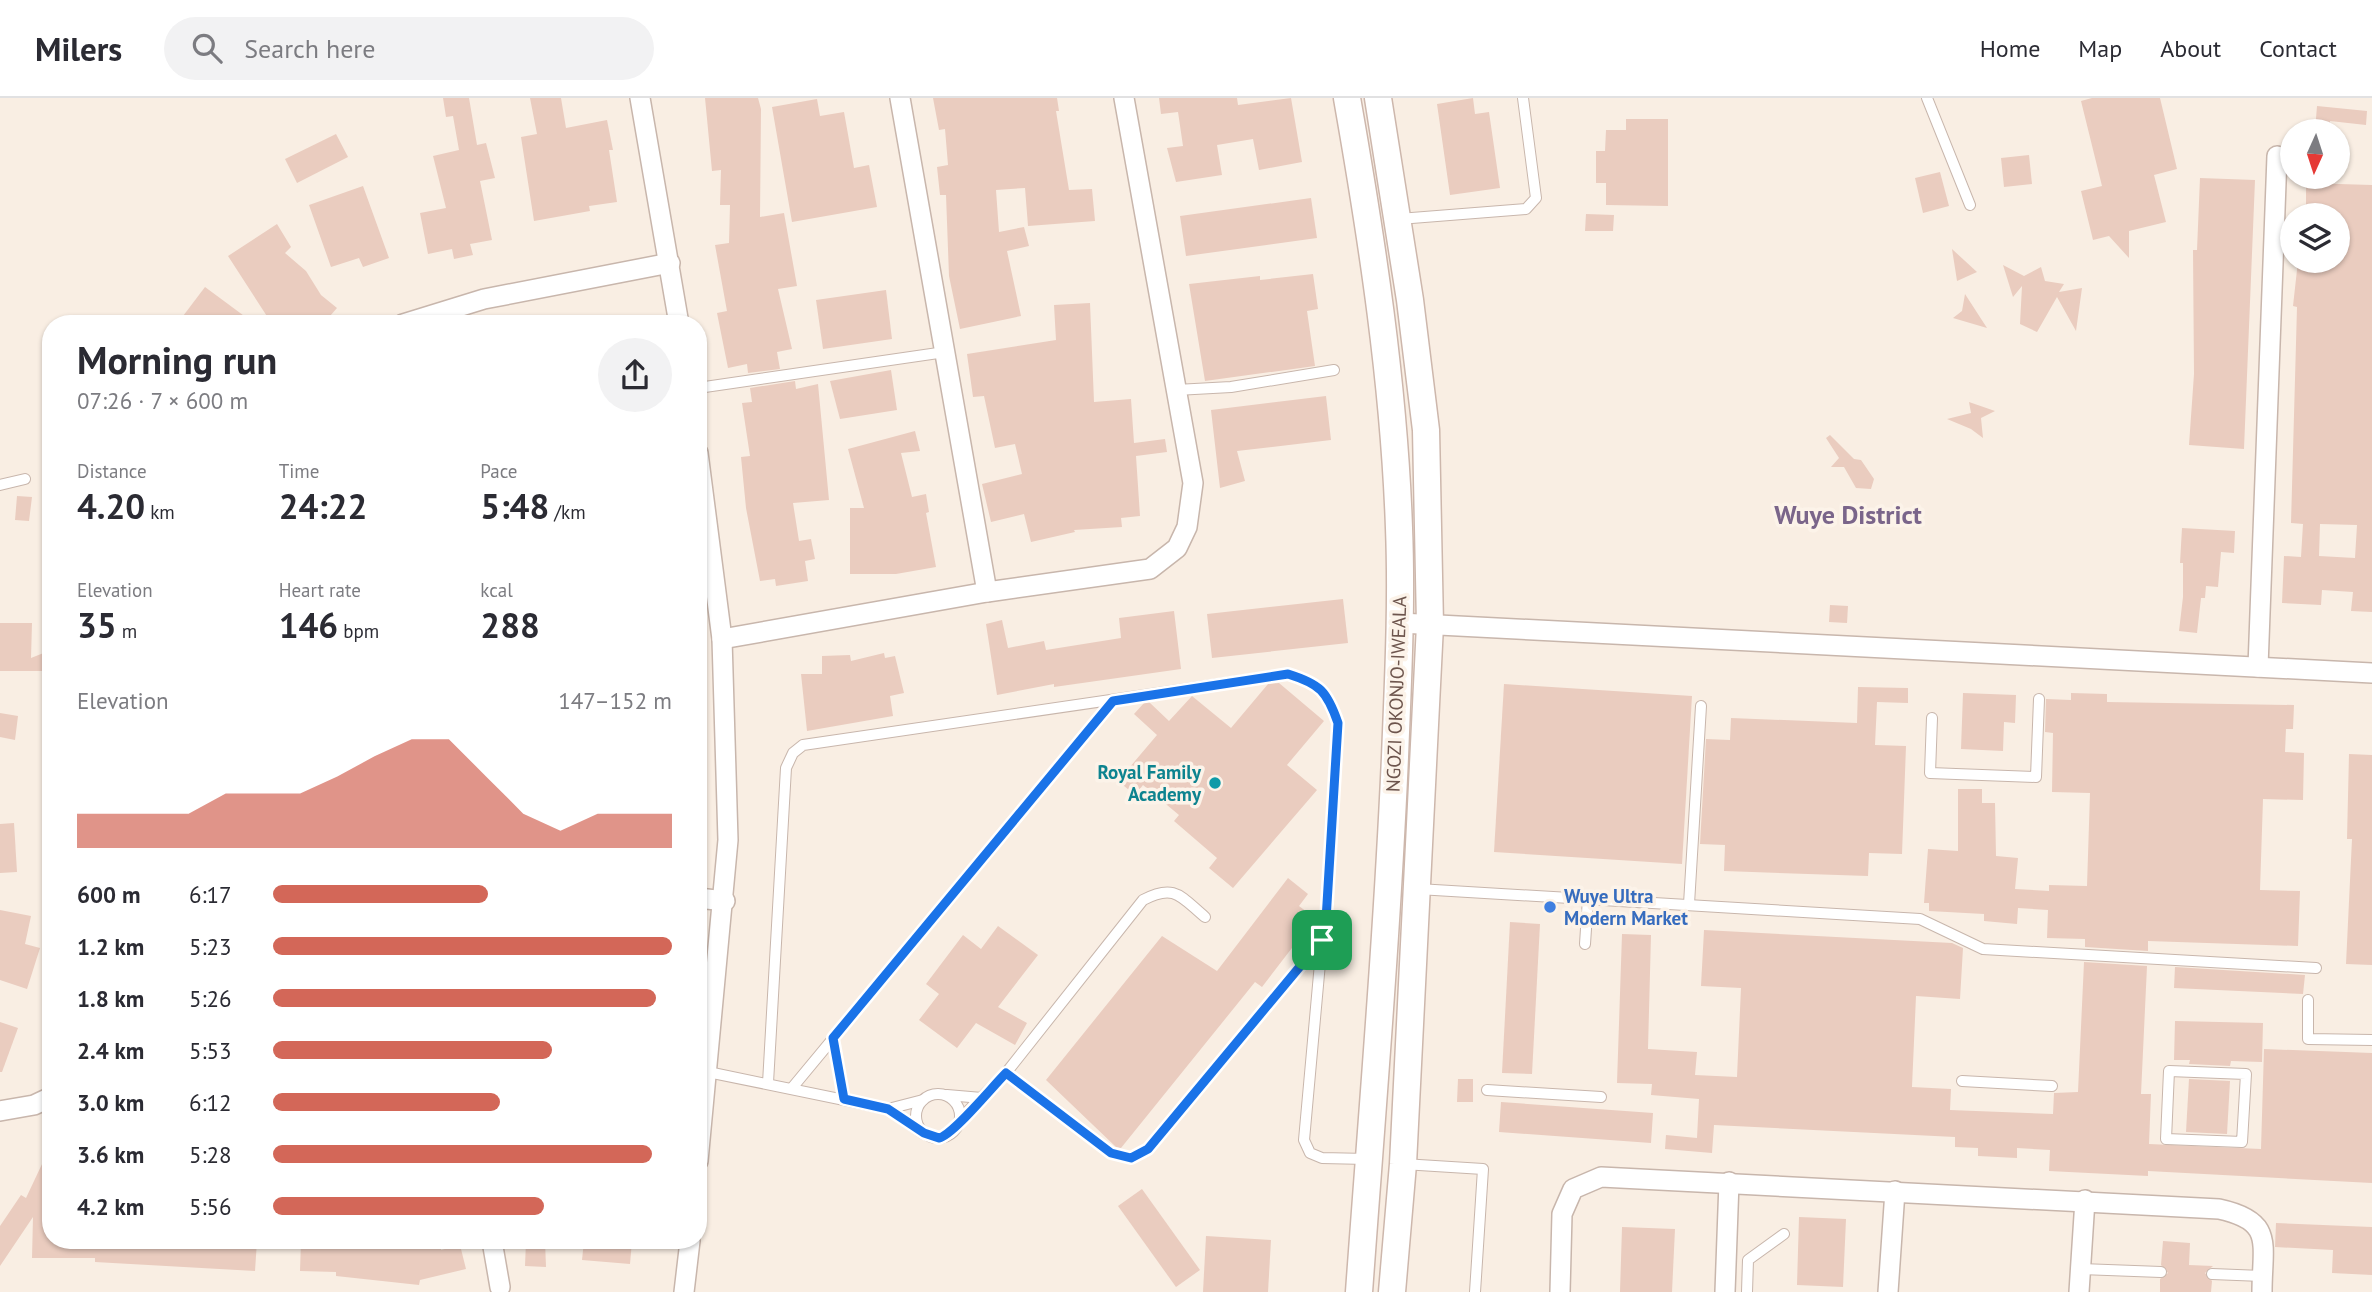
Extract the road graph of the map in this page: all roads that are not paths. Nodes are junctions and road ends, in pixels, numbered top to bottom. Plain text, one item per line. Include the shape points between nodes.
1 (640, 98) edge
2 (900, 98) edge
3 (1124, 98) edge
4 (1347, 98) edge
5 (1378, 98) edge
6 (1523, 98) edge
7 (1927, 98) edge
8 (2277, 156) dead end
9 (1970, 205) dead end
10 (1398, 219) junction
11 (670, 263) junction
12 (433, 315) edge
13 (678, 315) edge
14 (945, 352) junction
15 (1334, 370) dead end
16 (707, 387) edge
17 (1176, 390) junction
18 (25, 479) dead end
19 (0, 485) edge
20 (707, 523) edge
21 (987, 592) junction
22 (1400, 623) junction
23 (1430, 625) junction
24 (722, 639) junction
25 (2258, 667) junction
26 (2372, 673) edge
27 (2039, 699) dead end
28 (1113, 701) junction
29 (1701, 706) dead end
30 (1932, 718) dead end
31 (1418, 889) junction
32 (1588, 898) junction
33 (707, 899) edge
34 (725, 901) junction
35 (1689, 904) junction
36 (1205, 917) dead end
37 (1322, 940) junction
38 (1585, 944) dead end
39 (2316, 968) dead end
40 (2308, 1000) dead end
41 (833, 1038) junction
42 (2372, 1040) edge
43 (2169, 1071) joint
44 (708, 1072) junction
45 (1006, 1073) junction
46 (707, 1081) edge
47 (1962, 1081) dead end
48 (768, 1083) junction
49 (2052, 1086) dead end
50 (792, 1088) junction
51 (1487, 1090) dead end
52 (945, 1095) junction
53 (1601, 1097) dead end
54 (982, 1098) junction
55 (844, 1099) junction
56 (923, 1100) junction
57 (42, 1101) edge
58 (888, 1109) junction
59 (0, 1111) edge
60 (960, 1119) junction
61 (924, 1133) junction
62 (1369, 1159) junction
63 (1403, 1164) junction
64 (1729, 1182) junction
65 (1895, 1191) junction
66 (2085, 1200) junction
67 (1784, 1234) dead end
68 (493, 1249) edge
69 (689, 1249) edge
70 (2081, 1269) junction
71 (2161, 1272) dead end
72 (2212, 1274) dead end
73 (2262, 1284) edge
74 (500, 1287) dead end
75 (684, 1292) edge
76 (1359, 1292) edge
77 (1392, 1292) edge
78 (1475, 1292) edge
79 (1560, 1292) edge
80 (1725, 1292) edge
81 (1747, 1292) edge
82 (1888, 1292) edge
83 (2080, 1292) edge

1 - 11 street
2 - 14 street
3 - 17 street
4 - 22 street, NGOZI OKONJO-IWEALA via 1371,230 1391,403
5 - 10 street, NGOZI OKONJO-IWEALA
6 - 10 lane via 1536,198 1532,204 1526,209
7 - 9 lane
8 - 25 street
10 - 23 street, NGOZI OKONJO-IWEALA via 1426,430
11 - 12 street via 484,299
11 - 13 street
14 - 16 lane
14 - 21 street
15 - 17 lane via 1231,387
17 - 21 street via 1193,483 1188,527 1177,548 1150,569
18 - 19 lane
20 - 24 street
21 - 24 street
22 - 23 street
22 - 62 street, NGOZI OKONJO-IWEALA via 1391,842
23 - 25 street
23 - 31 street, NGOZI OKONJO-IWEALA
24 - 34 street via 728,840
25 - 26 street
27 - 30 lane via 2036,777 1930,773
28 - 37 lane via 1288,674 1312,681 1329,699 1338,723
28 - 41 lane
28 - 48 lane via 803,745 793,753 786,768
29 - 35 lane
31 - 32 lane
31 - 63 street, NGOZI OKONJO-IWEALA
32 - 35 lane
32 - 38 lane
33 - 34 street
34 - 44 street
35 - 39 lane via 1920,919 1983,949
36 - 45 lane via 1174,891 1160,891 1143,900
37 - 45 lane via 1148,1149 1131,1158 1111,1153
37 - 62 lane via 1304,1140 1310,1153 1322,1158
40 - 42 lane via 2308,1039
41 - 50 lane
41 - 55 lane
43 - 43 lane via 2165,1139 2242,1142 2246,1074
44 - 46 street
44 - 48 lane
45 - 54 lane
47 - 49 lane
48 - 50 lane
50 - 55 lane
51 - 53 lane
52 - 54 lane
52 - 56 lane
52 - 60 lane via 957,1105
54 - 60 lane
55 - 58 lane
56 - 58 lane
56 - 61 lane via 916,1121
57 - 59 street
58 - 61 lane
60 - 61 lane via 946,1136
62 - 76 street, NGOZI OKONJO-IWEALA
63 - 77 street, NGOZI OKONJO-IWEALA
63 - 78 lane via 1483,1170
64 - 65 street
64 - 79 street via 1601,1177 1573,1189 1562,1214
64 - 80 street
65 - 66 street
65 - 82 street
66 - 70 street
66 - 73 street via 2245,1214 2259,1227
67 - 81 lane via 1748,1260
68 - 74 street
69 - 75 street
70 - 71 lane
70 - 83 street
72 - 73 lane

